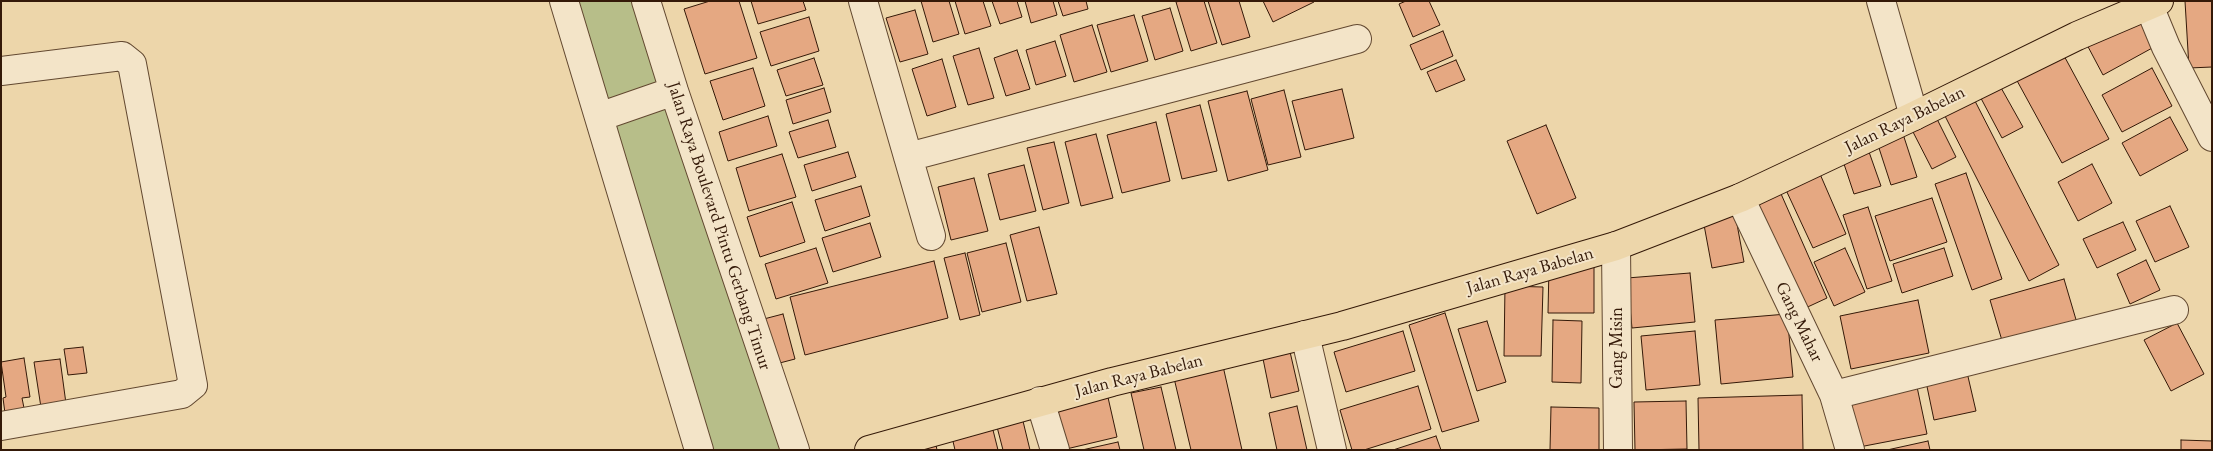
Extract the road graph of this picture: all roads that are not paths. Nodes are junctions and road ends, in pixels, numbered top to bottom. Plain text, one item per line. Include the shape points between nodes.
1 (564, 1) edge
2 (646, 1) edge
3 (863, 1) edge
4 (1881, 1) edge
5 (2154, 3) edge
6 (1357, 39) dead end
7 (1, 71) edge
8 (674, 91) junction
9 (599, 116) junction
10 (1914, 116) junction
11 (2212, 137) edge
12 (908, 157) junction
13 (1740, 198) junction
14 (931, 236) dead end
15 (1616, 246) junction
16 (2174, 310) dead end
17 (1305, 335) junction
18 (1834, 395) junction
19 (1040, 401) junction
20 (1, 426) edge
21 (700, 450) edge
22 (795, 450) edge
23 (869, 450) edge
24 (1055, 450) edge
25 (1332, 450) edge
26 (1618, 450) edge
27 (1850, 450) edge

1 - 9 street
2 - 8 street, Jalan Raya Boulevard Pintu Gerbang Timur
3 - 12 street
4 - 10 street
5 - 10 main road, Jalan Raya Babelan via 2077,36
5 - 11 street via 2166,47
6 - 12 street
7 - 20 street via 122,56 132,64 193,385 182,394
8 - 9 street
8 - 22 street, Jalan Raya Boulevard Pintu Gerbang Timur
9 - 21 street
10 - 13 main road, Jalan Raya Babelan
12 - 14 street
13 - 15 main road, Jalan Raya Babelan
13 - 18 street, Gang Mahar
15 - 17 main road, Jalan Raya Babelan
15 - 26 street, Gang Misin
16 - 18 street
17 - 19 main road, Jalan Raya Babelan
17 - 25 street
18 - 27 street, Gang Mahar
19 - 23 main road, Jalan Raya Babelan
19 - 24 street

